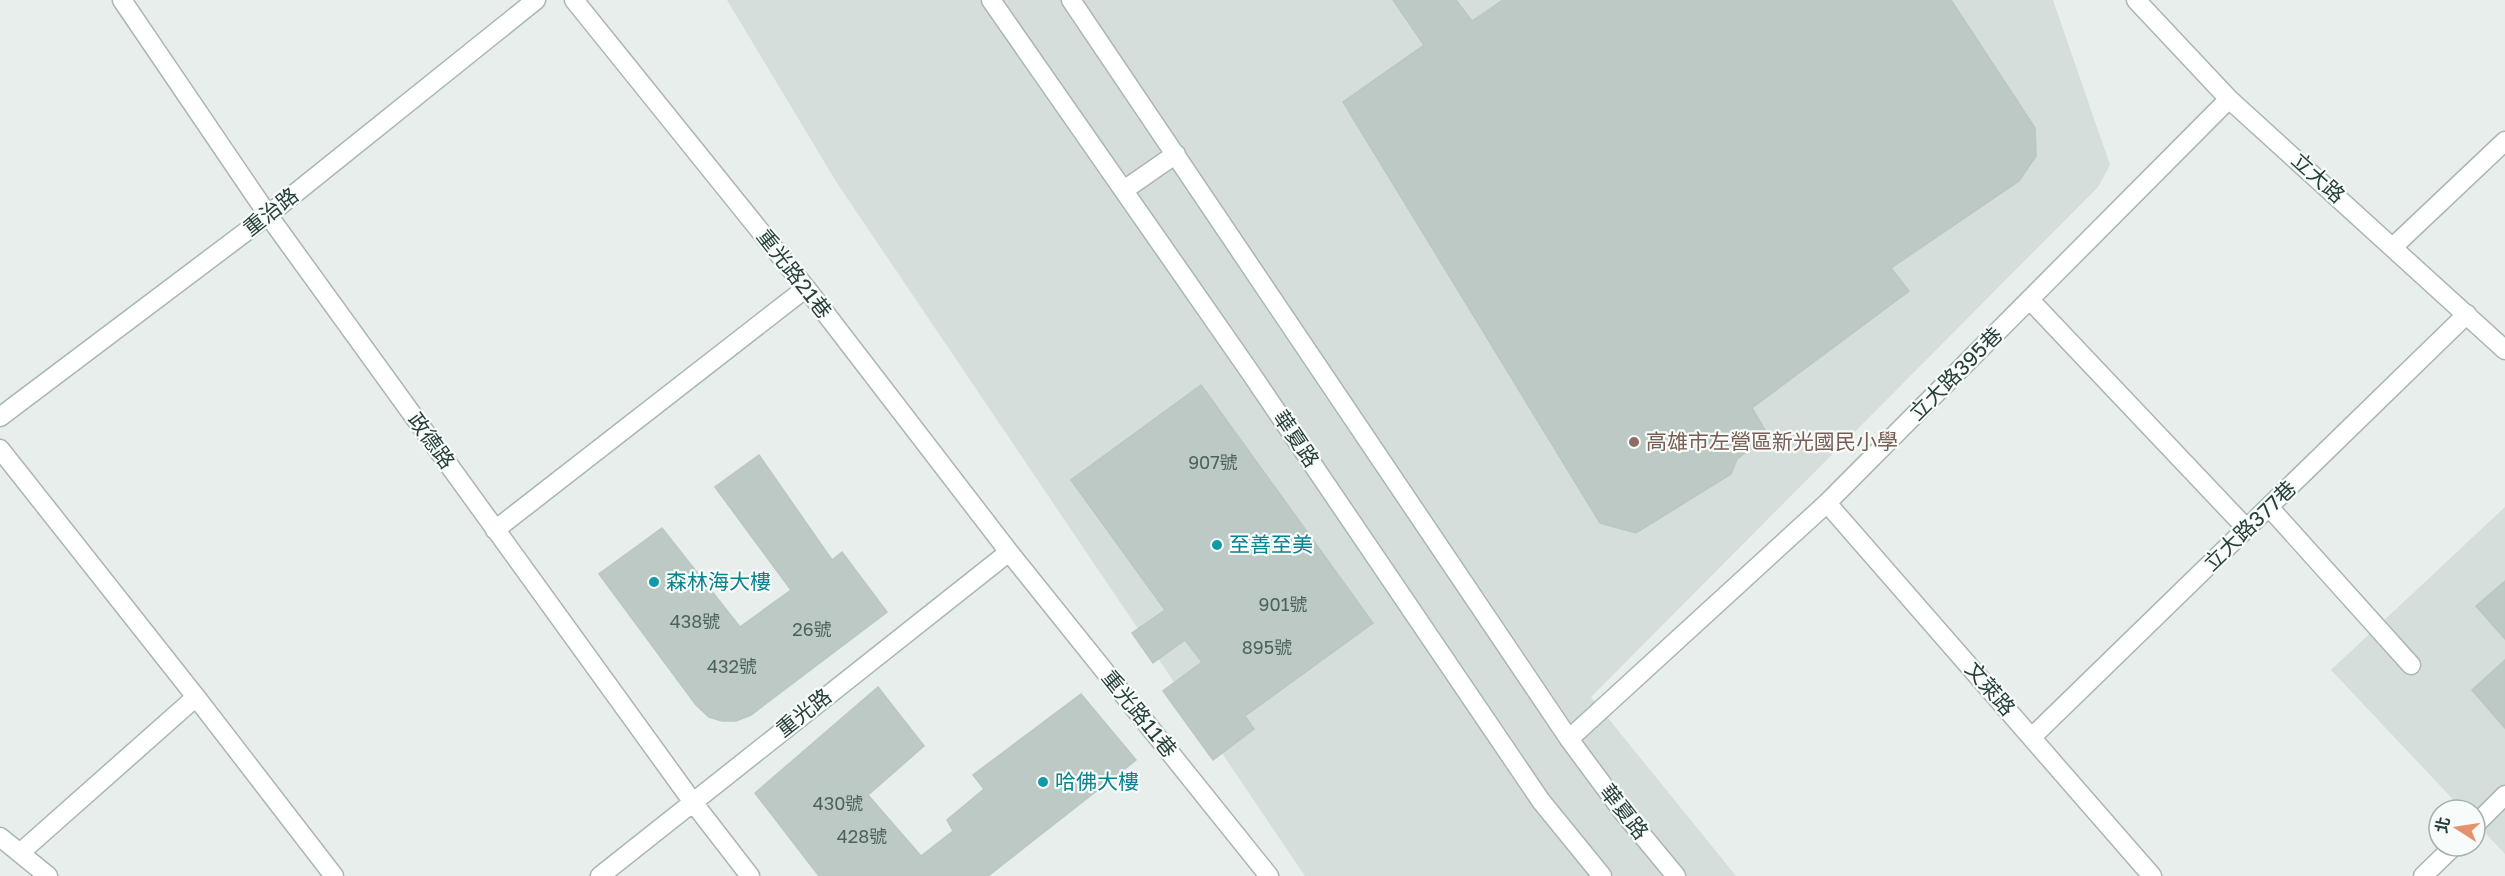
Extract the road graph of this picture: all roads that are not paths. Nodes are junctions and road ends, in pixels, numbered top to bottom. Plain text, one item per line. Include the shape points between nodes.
1 (122, 0) edge
2 (536, 0) edge
3 (574, 0) edge
4 (991, 0) edge
5 (1071, 0) edge
6 (2136, 0) edge
7 (2229, 99) junction
8 (2505, 141) edge
9 (1176, 154) junction
10 (1124, 190) junction
11 (268, 215) junction
12 (2394, 246) junction
13 (806, 288) junction
14 (2030, 300) junction
15 (2467, 314) junction
16 (2505, 350) edge
17 (0, 417) edge
18 (0, 449) edge
19 (1827, 503) junction
20 (2270, 507) junction
21 (2247, 529) junction
22 (495, 530) junction
23 (1009, 552) junction
24 (2411, 665) dead end
25 (196, 697) junction
26 (2032, 737) junction
27 (1569, 739) junction
28 (2505, 795) edge
29 (692, 801) junction
30 (2487, 813) edge
31 (0, 837) edge
32 (21, 852) junction
33 (2442, 858) edge
34 (1263, 874) edge
35 (48, 876) edge
36 (334, 876) edge
37 (600, 876) edge
38 (750, 876) edge
39 (1602, 876) edge
40 (1676, 876) edge
41 (2152, 876) edge
42 (2423, 876) edge

1 - 11 street, 政德路
2 - 11 street, 重治路
3 - 13 street, 重光路21巷
4 - 10 street, 華夏路
5 - 9 street, 華夏路
6 - 7 street, 立大路
7 - 12 street, 立大路
7 - 14 street, 立大路395巷
8 - 12 street
9 - 10 street
9 - 27 street, 華夏路
10 - 39 street, 華夏路 via 1541,801
11 - 17 street, 重治路
11 - 22 street, 政德路
12 - 15 street, 立大路
13 - 22 street
13 - 23 street, 重光路21巷
14 - 19 street, 立大路395巷
14 - 21 street
15 - 16 street, 立大路
15 - 20 street, 立大路377巷
18 - 25 street
19 - 26 street, 文萊路
19 - 27 street, 立大路395巷
20 - 21 street, 立大路377巷
20 - 24 street
21 - 26 street, 立大路377巷
22 - 29 street, 政德路
23 - 29 street, 重光路
23 - 34 street, 重光路11巷
25 - 32 street
25 - 36 street
26 - 41 street, 文萊路
27 - 40 street, 華夏路
28 - 30 street
29 - 37 street, 重光路
29 - 38 street, 政德路
31 - 32 street
32 - 35 street
33 - 42 street

